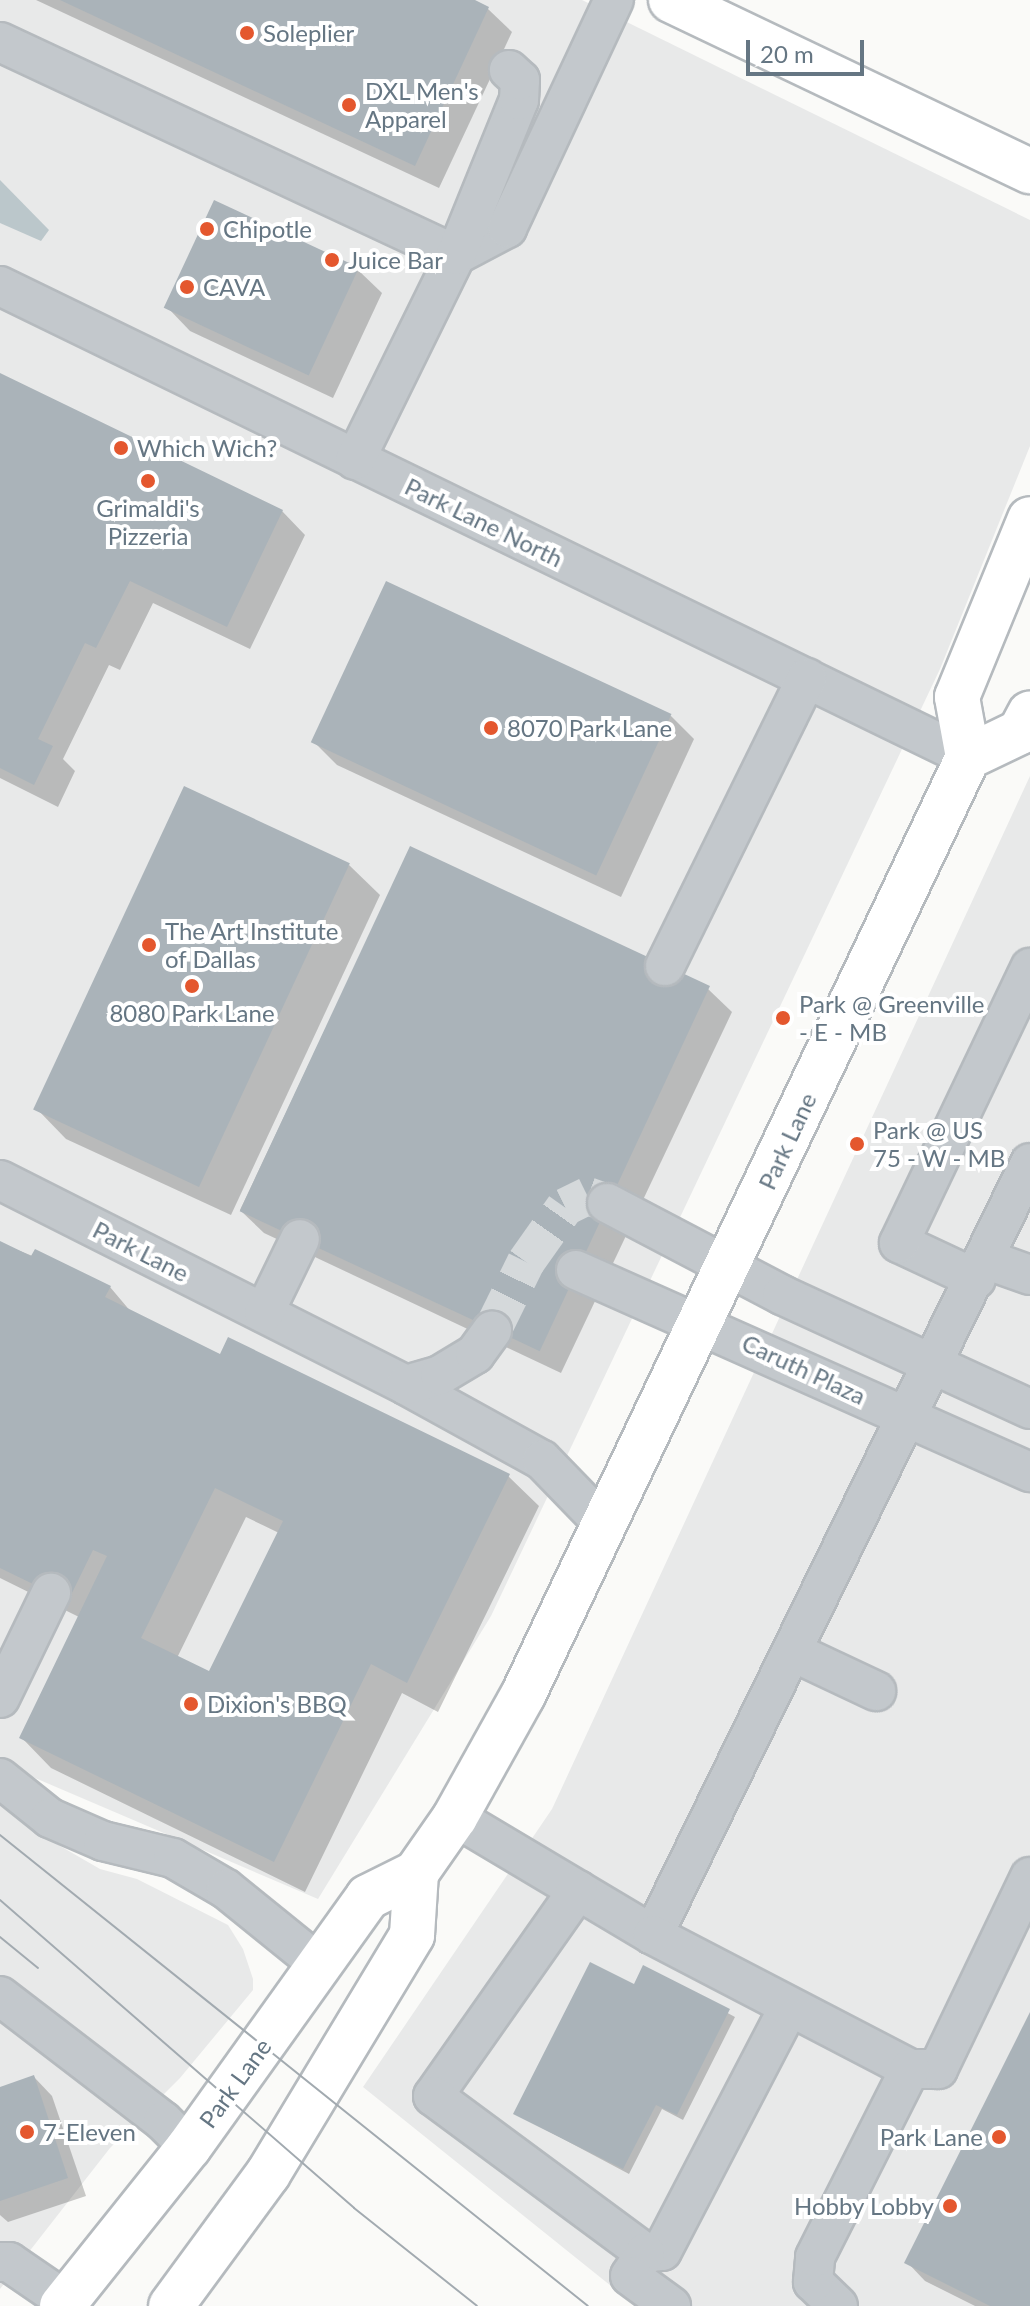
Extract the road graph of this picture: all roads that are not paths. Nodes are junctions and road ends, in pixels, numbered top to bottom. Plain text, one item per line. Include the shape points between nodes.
1 (614, 0) edge
2 (671, 0) edge
3 (0, 42) edge
4 (509, 70) dead end
5 (1026, 166) edge
6 (456, 255) junction
7 (0, 286) edge
8 (355, 460) junction
9 (1030, 519) edge
10 (807, 678) junction
11 (1030, 713) edge
12 (968, 757) junction
13 (665, 966) dead end
14 (1030, 968) edge
15 (1030, 1163) edge
16 (0, 1180) edge
17 (607, 1203) tunnel mouth
18 (300, 1239) dead end
19 (726, 1267) junction
20 (980, 1269) junction
21 (576, 1270) dead end
22 (1030, 1275) edge
23 (264, 1313) junction
24 (700, 1322) junction
25 (492, 1331) tunnel mouth
26 (933, 1364) junction
27 (406, 1385) junction
28 (1030, 1409) edge
29 (907, 1417) junction
30 (1030, 1472) edge
31 (604, 1524) junction
32 (51, 1593) dead end
33 (793, 1652) junction
34 (876, 1691) dead end
35 (0, 1698) edge
36 (0, 1778) edge
37 (455, 1817) junction
38 (416, 1873) junction
39 (1030, 1877) edge
40 (578, 1890) junction
41 (653, 1935) junction
42 (320, 1965) junction
43 (0, 1996) edge
44 (789, 2007) junction
45 (910, 2069) junction
46 (189, 2147) junction
47 (645, 2253) junction
48 (0, 2262) edge
49 (64, 2303) edge
50 (171, 2306) edge
51 (671, 2306) edge
52 (838, 2306) edge

1 - 6 street via 507,228
2 - 5 main road
3 - 6 street
4 - 6 street via 520,80 519,100
6 - 8 street
7 - 8 street, Park Lane North
8 - 10 street, Park Lane North
9 - 12 main road via 957,697
10 - 12 street, Park Lane North
10 - 13 street
11 - 12 main road via 1020,732
12 - 19 main road, Park Lane
14 - 20 street via 899,1243
15 - 20 street
16 - 23 street, Park Lane
17 - 19 street
18 - 23 street
19 - 24 main road, Park Lane
19 - 26 street
20 - 22 street
20 - 26 street
21 - 24 street, Caruth Plaza
23 - 27 street, Park Lane
24 - 29 street, Caruth Plaza
24 - 31 main road, Park Lane
25 - 27 street via 475,1354 440,1375
26 - 28 street
26 - 29 street
27 - 31 street, Park Lane via 542,1460
29 - 30 street, Caruth Plaza
29 - 33 street
31 - 37 main road, Park Lane via 523,1695
32 - 35 street
33 - 34 street
33 - 41 street
36 - 42 street via 50,1818 103,1841 173,1858 226,1889
37 - 38 main road, Park Lane
37 - 40 street
38 - 42 main road, Park Lane via 368,1897
38 - 50 main road via 412,1935 268,2174
39 - 45 street via 938,2069
40 - 41 street
40 - 47 street via 433,2096
41 - 44 street
42 - 46 main road, Park Lane
43 - 46 street via 163,2121
44 - 45 street
44 - 47 street via 662,2251
45 - 52 street via 815,2257 813,2282
46 - 49 main road, Park Lane
47 - 51 street via 630,2276
48 - 49 street via 9,2262

